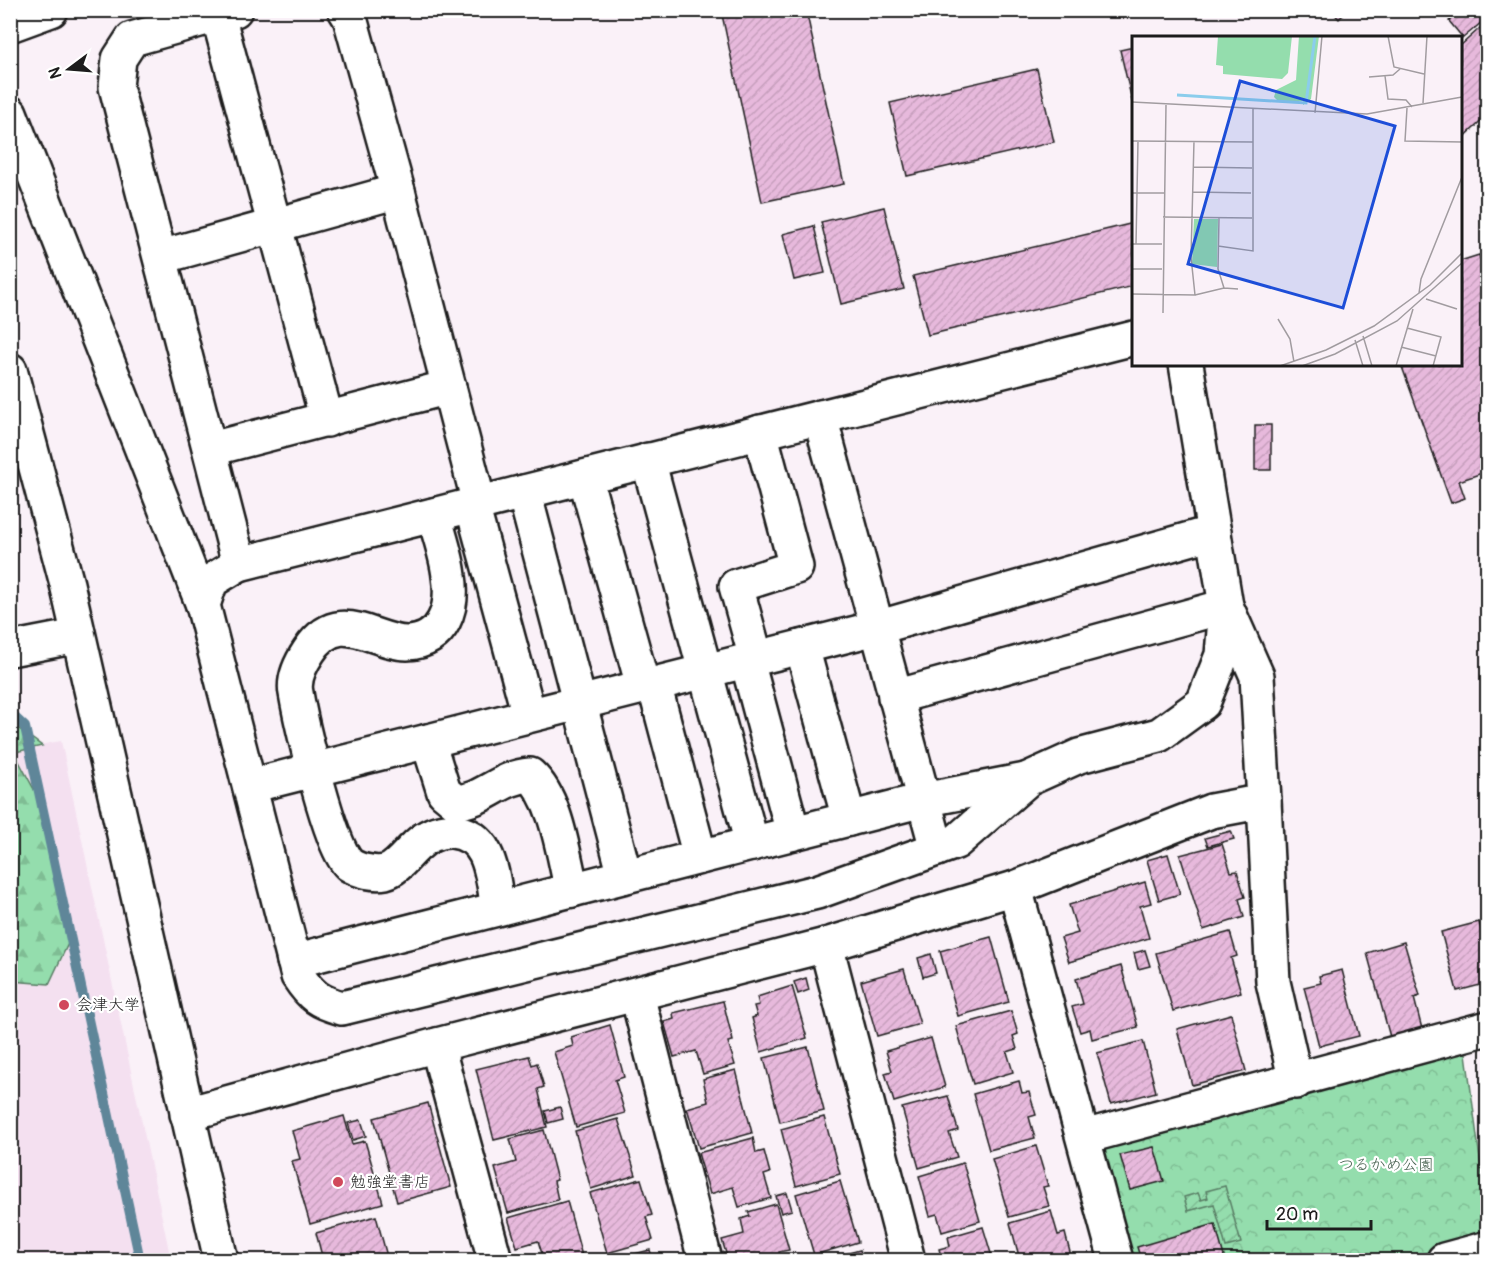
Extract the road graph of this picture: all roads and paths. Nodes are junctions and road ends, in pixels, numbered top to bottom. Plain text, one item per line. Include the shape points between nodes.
1 (51, 10) edge
2 (345, 10) edge
3 (227, 13) edge
4 (10, 25) edge
5 (10, 113) edge
6 (398, 191) junction
7 (276, 225) junction
8 (161, 257) junction
9 (1132, 339) edge
10 (1186, 366) edge
11 (10, 370) edge
12 (449, 387) junction
13 (820, 417) junction
14 (327, 420) junction
15 (760, 432) junction
16 (211, 449) junction
17 (648, 460) junction
18 (585, 477) junction
19 (524, 492) junction
20 (476, 504) junction
21 (434, 515) junction
22 (1214, 531) junction
23 (239, 564) junction
24 (203, 605) junction
25 (1226, 606) junction
26 (876, 628) junction
27 (77, 636) junction
28 (802, 647) junction
29 (10, 649) edge
30 (752, 659) junction
31 (705, 671) junction
32 (649, 685) junction
33 (896, 697) junction
34 (578, 703) junction
35 (529, 716) junction
36 (428, 741) junction
37 (316, 769) junction
38 (1028, 779) junction
39 (250, 786) junction
40 (923, 800) junction
41 (1264, 801) junction
42 (849, 819) junction
43 (793, 833) junction
44 (752, 844) junction
45 (937, 849) junction
46 (700, 857) junction
47 (625, 876) junction
48 (1015, 888) junction
49 (572, 890) junction
50 (498, 908) junction
51 (826, 945) junction
52 (294, 961) junction
53 (637, 995) junction
54 (1488, 1028) edge
55 (438, 1045) junction
56 (1296, 1082) junction
57 (187, 1114) junction
58 (1084, 1137) junction
59 (1488, 1248) edge
60 (220, 1260) edge
61 (495, 1260) edge
62 (705, 1260) edge
63 (908, 1260) edge
64 (1116, 1260) edge
65 (1444, 1260) edge

1 - 4 street
2 - 6 street
3 - 7 street
3 - 8 street via 132,39 119,59 116,87
5 - 24 street
6 - 7 street
6 - 12 street
7 - 8 street
7 - 14 street
8 - 16 street
9 - 13 street
10 - 22 street
11 - 27 street via 67,584
12 - 14 street
12 - 20 street
13 - 15 street
13 - 26 street
14 - 16 street
15 - 17 street
15 - 30 street via 796,567 735,586
16 - 23 street
17 - 18 street
17 - 31 street
18 - 19 street
18 - 32 street
19 - 20 street
19 - 34 street
20 - 21 street
20 - 35 street
21 - 23 street
21 - 37 street via 450,577 449,603 441,629 426,639 407,643 346,628 327,633 311,647 300,665 295,690
22 - 25 street
22 - 26 street
23 - 24 street via 211,581
24 - 39 street
25 - 33 street
25 - 38 street via 1222,655 1203,703 1159,735 1079,756
25 - 41 street via 1257,676
26 - 28 street
26 - 33 street
27 - 29 street
27 - 57 street
28 - 30 street
28 - 42 street
30 - 31 street
30 - 43 street
31 - 32 street
31 - 44 street
32 - 34 street
32 - 46 street
33 - 40 street
34 - 35 street
34 - 47 street
35 - 36 street
36 - 37 street
36 - 49 street via 444,792 456,802 479,796 503,780 518,776 530,775 542,786
37 - 39 street
37 - 50 street via 332,836 350,865 371,873 387,872 428,836 444,830 464,832 482,844
38 - 40 street
38 - 45 street via 956,842
39 - 52 street
40 - 42 street
40 - 45 street
41 - 48 street via 1210,811
41 - 56 street via 1273,982
42 - 43 street
43 - 44 street
44 - 46 street
45 - 52 street via 817,892 342,1008 322,1003 307,990
46 - 47 street
47 - 49 street
48 - 51 street
48 - 58 street
49 - 50 street
50 - 52 street
51 - 53 street
51 - 63 street
53 - 55 street
53 - 62 street
54 - 56 street
55 - 57 street
55 - 61 street
56 - 58 street
57 - 60 street
58 - 64 street
59 - 65 street

